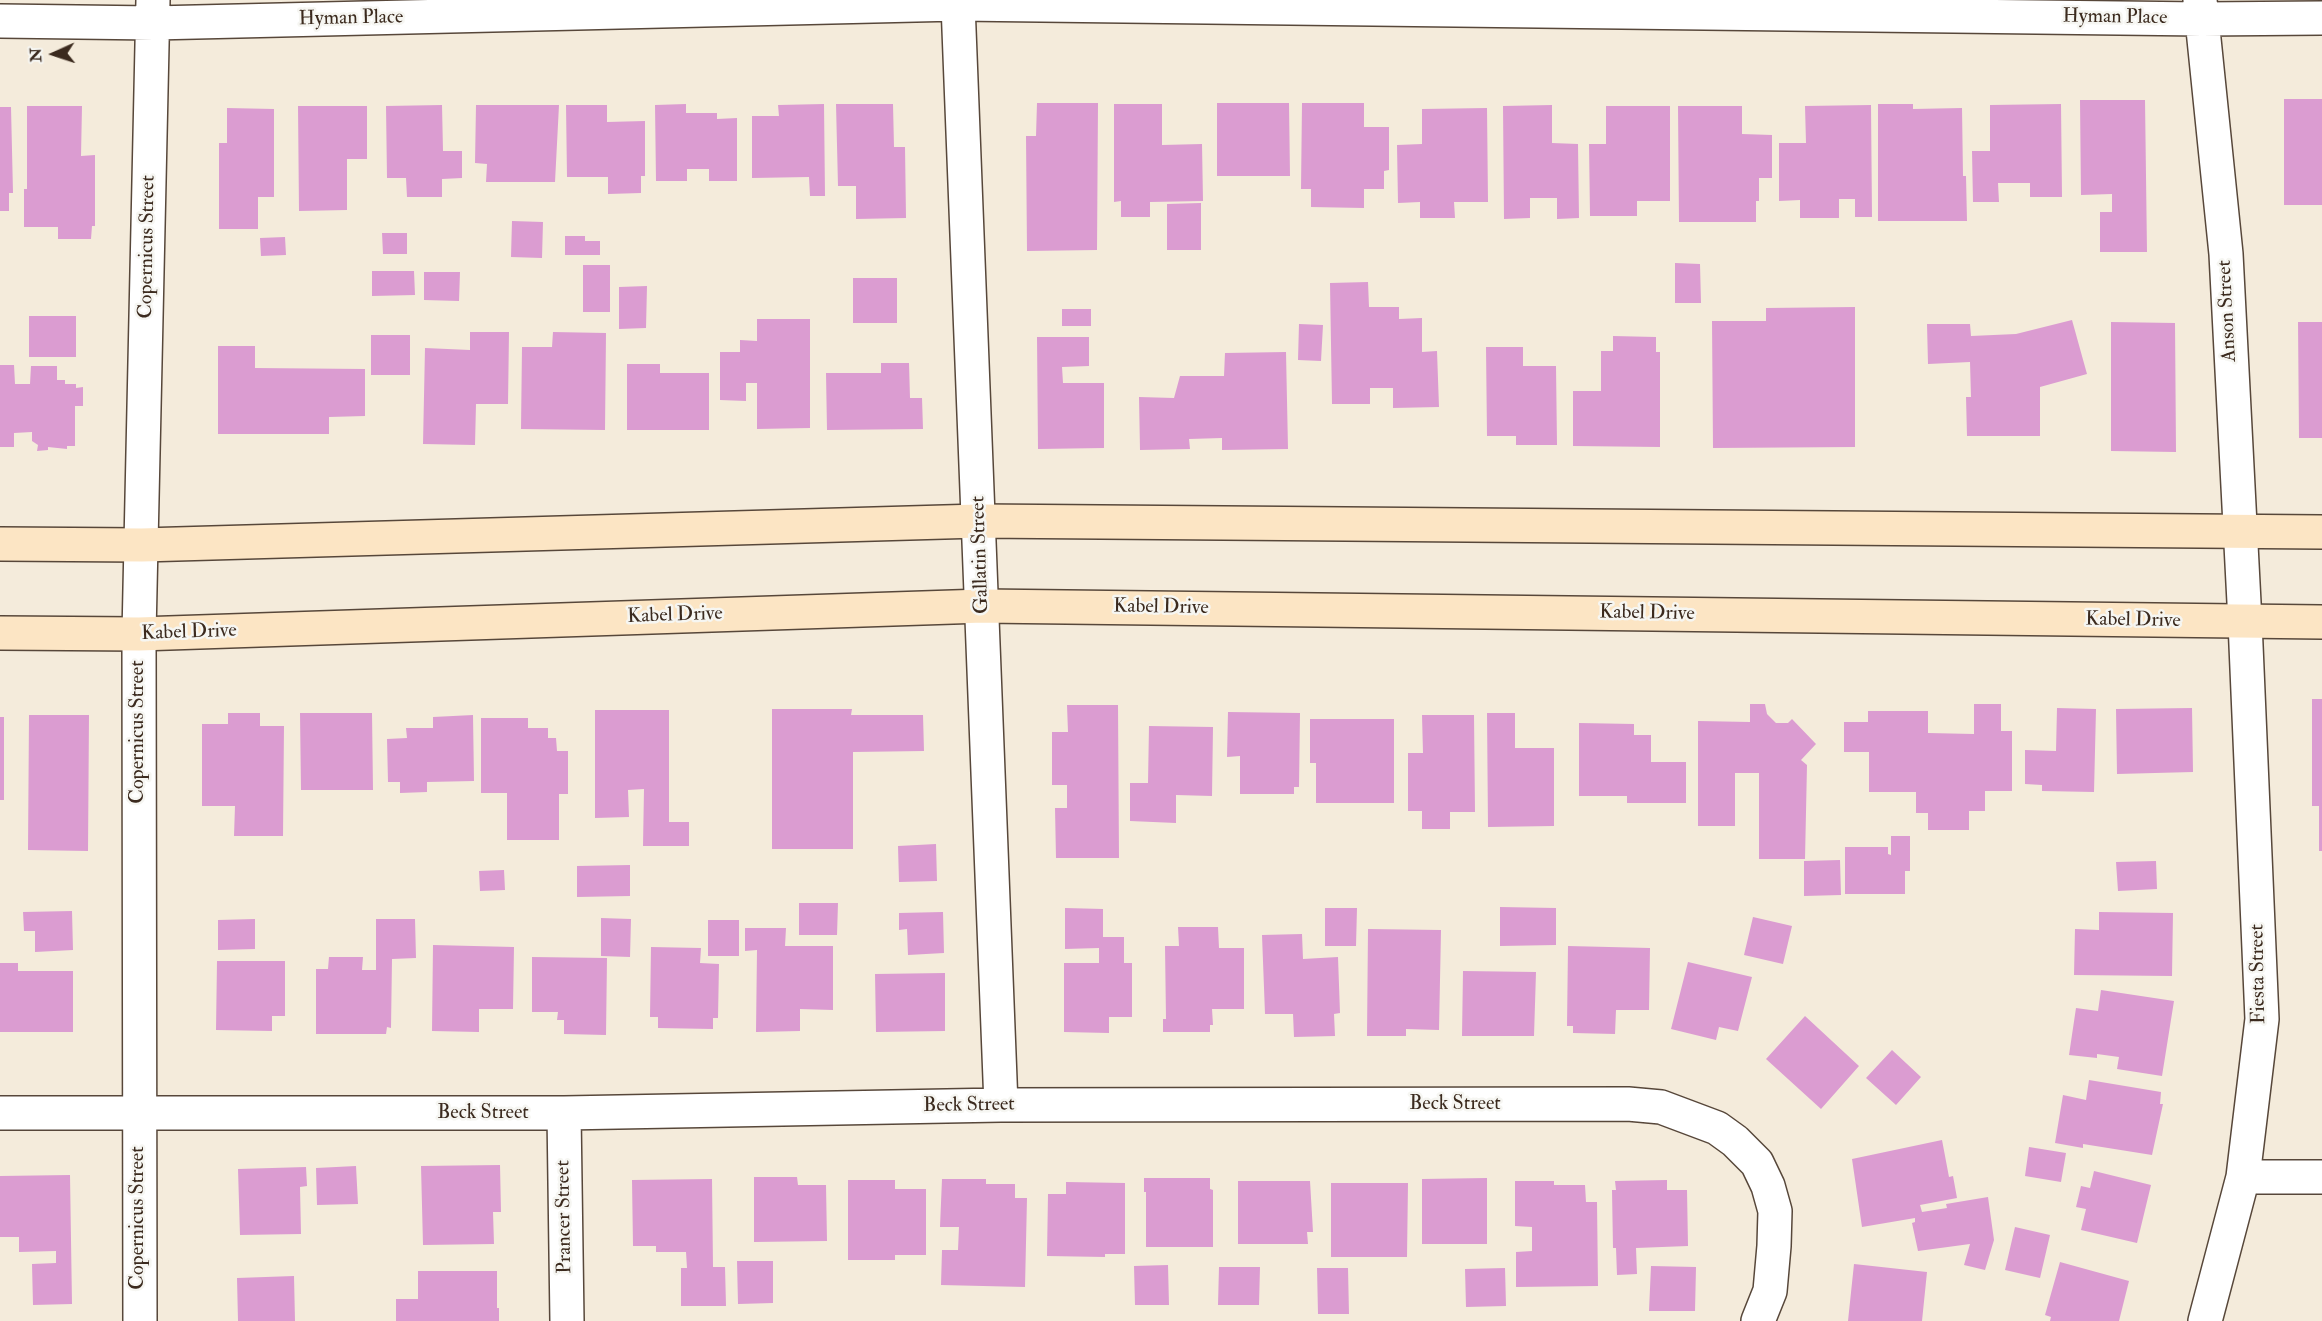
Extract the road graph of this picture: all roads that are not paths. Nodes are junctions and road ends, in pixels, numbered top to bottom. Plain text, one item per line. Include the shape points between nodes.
1 (957, 4) junction
2 (2201, 9) edge
3 (153, 12) edge
4 (2322, 18) edge
5 (0, 21) edge
6 (979, 521) junction
7 (2240, 531) junction
8 (2322, 532) edge
9 (0, 544) edge
10 (142, 545) junction
11 (983, 606) junction
12 (2245, 622) junction
13 (2322, 622) edge
14 (0, 633) edge
15 (139, 634) junction
16 (1001, 1105) junction
17 (0, 1113) edge
18 (564, 1113) junction
19 (139, 1114) junction
20 (2243, 1177) junction
21 (2322, 1177) edge
22 (140, 1321) edge
23 (567, 1321) edge
24 (1758, 1321) edge
25 (2205, 1321) edge

1 - 2 street, Hyman Place
1 - 3 street, Hyman Place
1 - 6 street, Gallatin Street
2 - 4 street, Hyman Place
2 - 7 street, Anson Street via 2226,254
3 - 5 street, Hyman Place
3 - 10 street, Copernicus Street
6 - 7 street
6 - 10 street
6 - 11 street, Gallatin Street
7 - 8 street
7 - 12 street, Anson Street
9 - 10 street
10 - 15 street, Copernicus Street
11 - 12 street, Kabel Drive
11 - 15 street, Kabel Drive
11 - 16 street, Gallatin Street
12 - 13 street, Kabel Drive
12 - 20 street, Fiesta Street via 2262,1019
14 - 15 street, Kabel Drive
15 - 19 street, Copernicus Street
16 - 18 street, Beck Street
16 - 24 street, Beck Street via 1661,1107 1717,1128 1736,1141 1756,1163 1768,1186 1775,1211 1774,1246 1770,1291
17 - 19 street, Beck Street
18 - 19 street, Beck Street
18 - 23 street, Prancer Street
19 - 22 street, Copernicus Street
20 - 21 street
20 - 25 street, Fiesta Street

